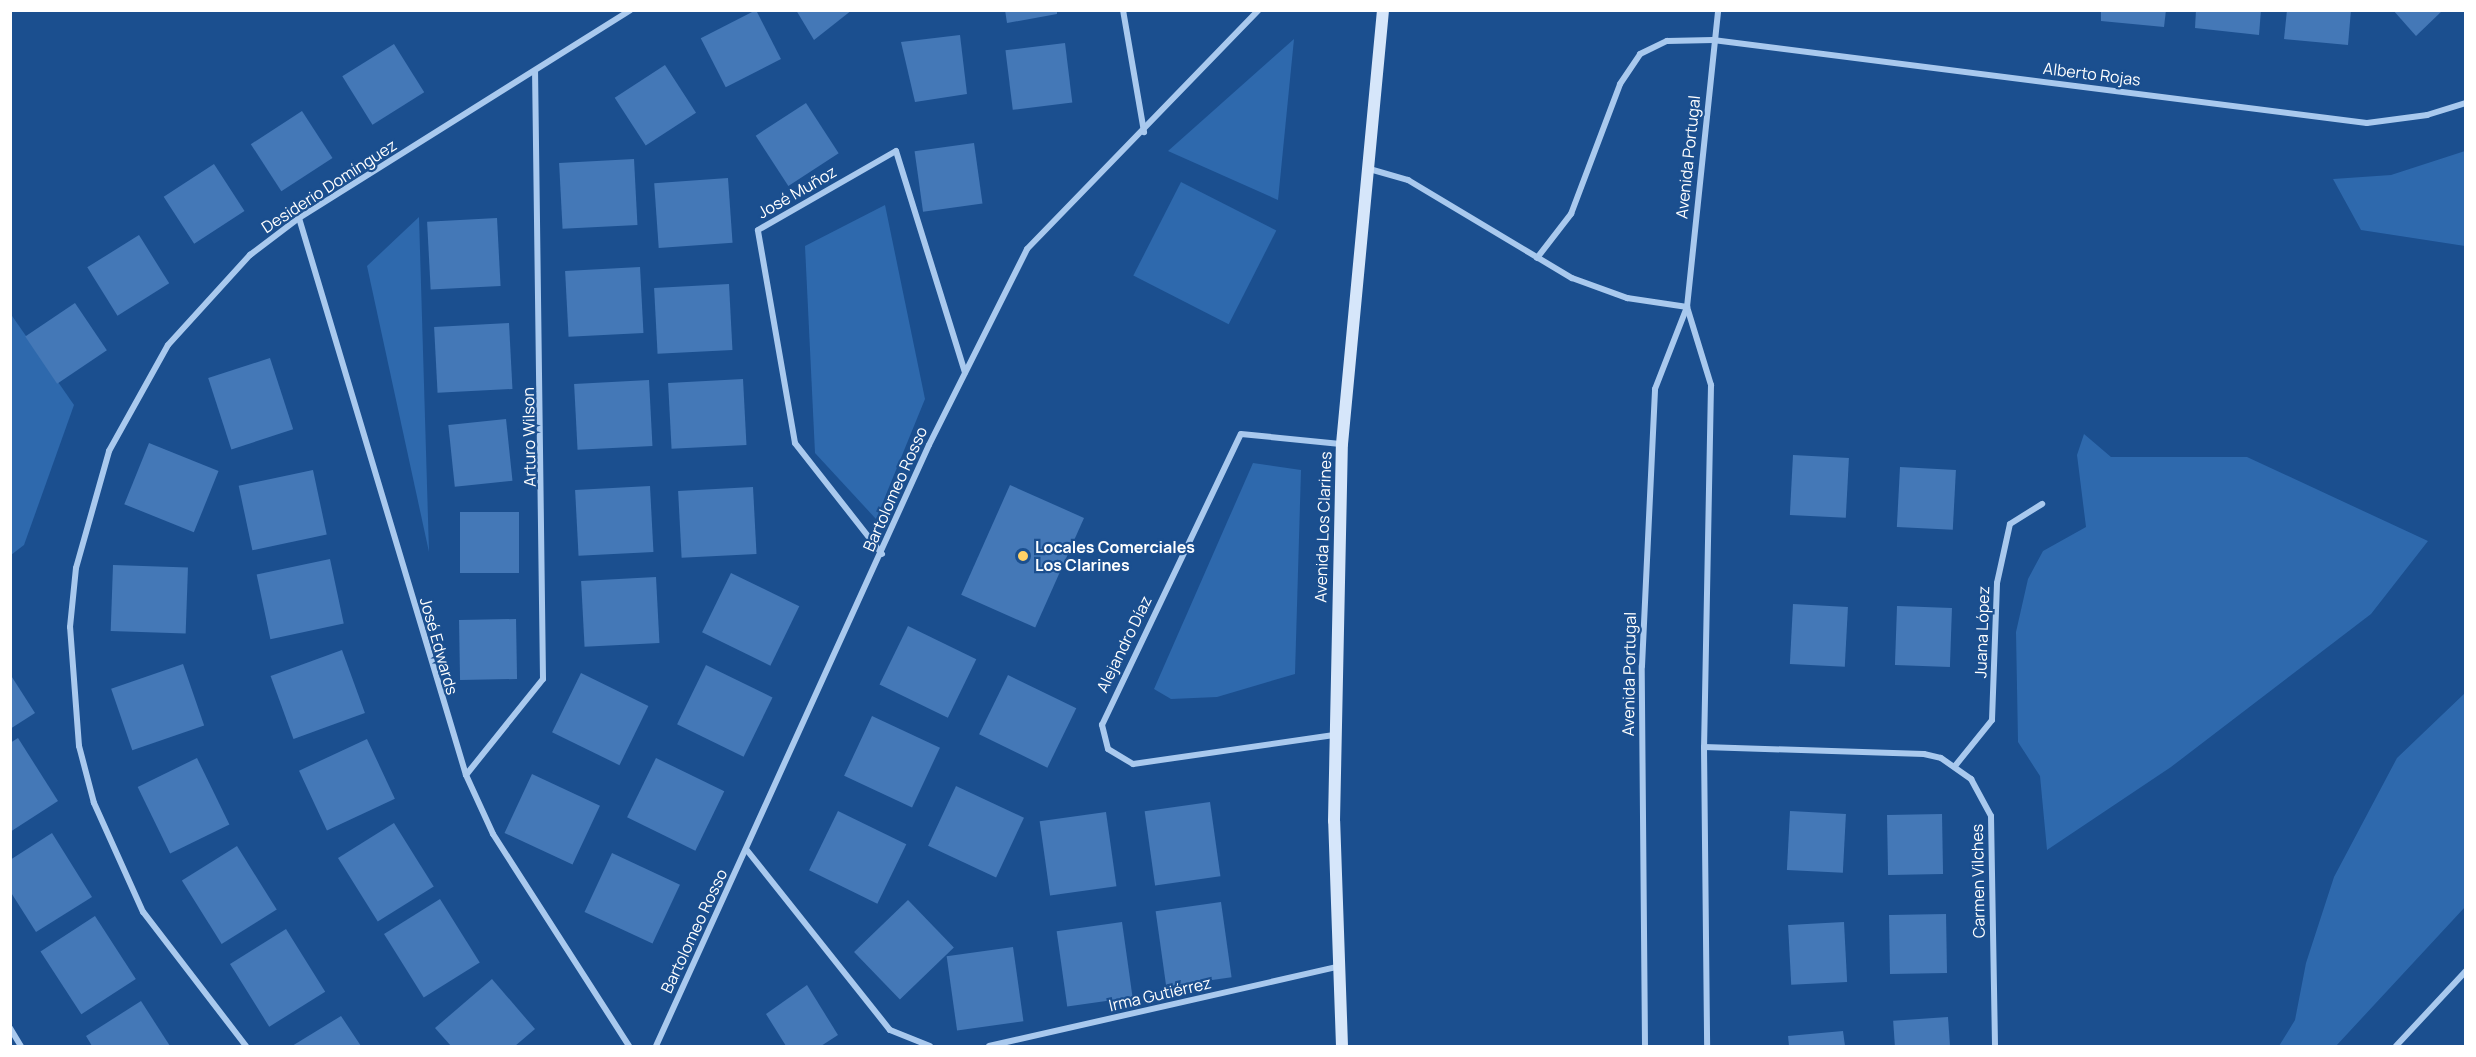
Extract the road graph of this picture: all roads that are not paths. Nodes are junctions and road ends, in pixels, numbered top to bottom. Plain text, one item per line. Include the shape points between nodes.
1 (630, 10) edge
2 (1123, 10) edge
3 (1259, 10) edge
4 (1383, 10) edge
5 (1718, 10) edge
6 (1713, 40) junction
7 (535, 71) junction
8 (2466, 103) edge
9 (1144, 132) junction
10 (1365, 168) junction
11 (299, 218) junction
12 (1537, 258) junction
13 (1687, 307) junction
14 (965, 372) junction
15 (1342, 444) junction
16 (2042, 504) dead end
17 (882, 554) junction
18 (1334, 735) junction
19 (1704, 747) junction
20 (1955, 766) junction
21 (466, 775) junction
22 (746, 849) junction
23 (1338, 967) junction
24 (2466, 971) edge
25 (10, 1028) edge
26 (21, 1047) edge
27 (246, 1047) edge
28 (629, 1047) edge
29 (656, 1047) edge
30 (930, 1047) edge
31 (989, 1047) edge
32 (1342, 1047) edge
33 (1645, 1047) edge
34 (1707, 1047) edge
35 (1995, 1047) edge
36 (2396, 1047) edge

1 - 7 street, Desiderio Domínguez
2 - 9 street
3 - 9 street, Bartolomeo Rosso
4 - 10 street, Avenida Los Clarines
5 - 6 street, Avenida Portugal
6 - 8 street, Alberto Rojas via 2367,123 2427,116
6 - 12 street, Alberto Rojas via 1667,41 1640,54 1620,84 1571,214
6 - 13 street, Avenida Portugal
7 - 11 street, Desiderio Domínguez
7 - 21 street, Arturo Wilson via 543,679
9 - 14 street, Bartolomeo Rosso via 1027,249
10 - 12 street via 1408,180
10 - 15 street, Avenida Los Clarines
11 - 21 street, José Edwards
11 - 27 street, Desiderio Domínguez via 206,297 136,396 89,509 70,627 79,746 116,859 163,941
12 - 13 street via 1572,278 1627,298
13 - 19 street, Avenida Portugal via 1711,386
13 - 33 street, Avenida Portugal via 1655,389 1648,507 1640,813
14 - 17 street, Bartolomeo Rosso
14 - 17 street, José Muñoz via 896,151 758,230 795,443
15 - 18 street, Avenida Los Clarines
15 - 18 street, Alejandro Díaz via 1241,434 1102,725 1108,750 1133,764
16 - 20 street, Juana López via 2010,524 1997,583 1992,720
17 - 22 street, Bartolomeo Rosso
18 - 23 street, Avenida Los Clarines
19 - 20 street, Carmen Vilches via 1916,753
19 - 34 street, Avenida Portugal
20 - 35 street, Carmen Vilches via 1971,779 1991,816
21 - 28 street, José Edwards via 493,834
22 - 29 street, Bartolomeo Rosso
22 - 30 street via 890,1030
23 - 31 street, Irma Gutiérrez
23 - 32 street, Avenida Los Clarines
24 - 36 street
25 - 26 street

